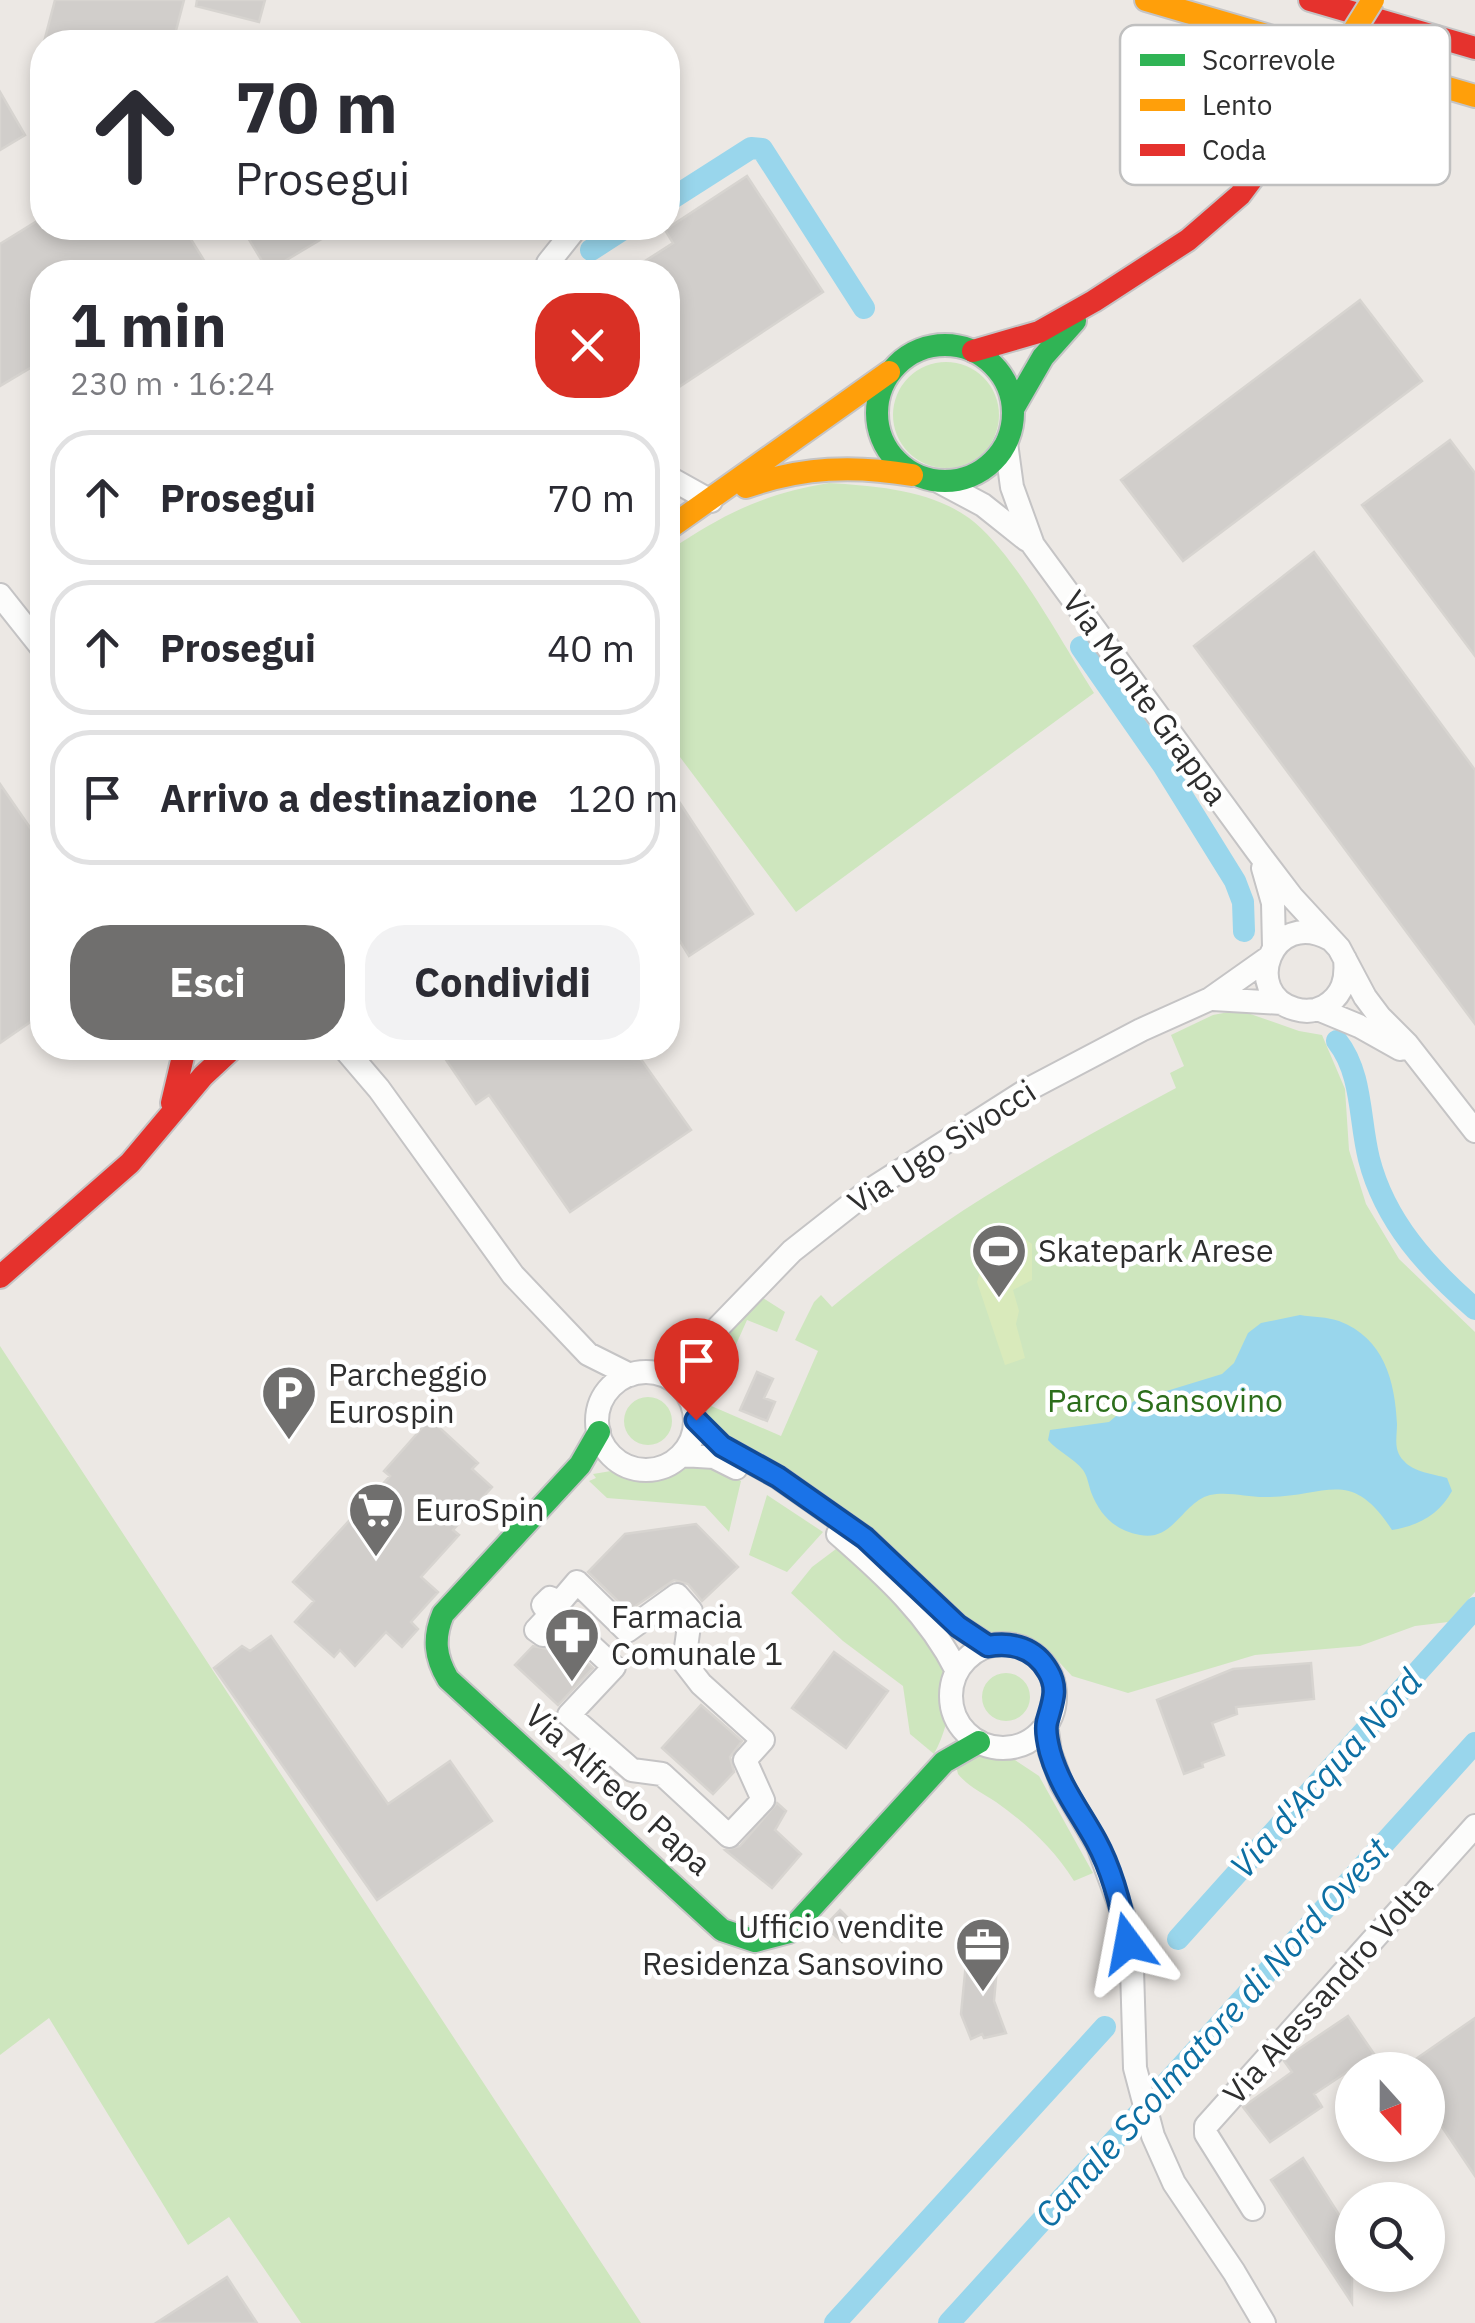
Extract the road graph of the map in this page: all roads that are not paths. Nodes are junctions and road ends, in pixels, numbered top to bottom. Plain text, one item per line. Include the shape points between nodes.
1 (1146, 0) edge
2 (1310, 0) edge
3 (1373, 0) edge
4 (1232, 25) edge
5 (1357, 25) edge
6 (1396, 25) edge
7 (1450, 41) edge
8 (1475, 48) edge
9 (1450, 89) edge
10 (1475, 96) edge
11 (1248, 185) edge
12 (566, 240) edge
13 (550, 260) edge
14 (1094, 301) junction
15 (972, 350) junction
16 (891, 370) junction
17 (1013, 409) junction
18 (1006, 443) junction
19 (927, 478) junction
20 (680, 483) edge
21 (711, 501) junction
22 (680, 521) edge
23 (1034, 545) junction
24 (0, 595) edge
25 (30, 633) edge
26 (1257, 851) junction
27 (1330, 939) junction
28 (1271, 953) junction
29 (1344, 959) junction
30 (1210, 1000) junction
31 (1282, 1003) junction
32 (1318, 1010) junction
33 (183, 1060) edge
34 (220, 1060) edge
35 (352, 1060) edge
36 (1423, 1066) junction
37 (164, 1122) junction
38 (1475, 1131) edge
39 (0, 1277) edge
40 (706, 1340) junction
41 (588, 1354) junction
42 (660, 1374) junction
43 (630, 1375) junction
44 (685, 1391) junction
45 (602, 1399) junction
46 (696, 1420) junction
47 (598, 1432) junction
48 (682, 1455) junction
49 (614, 1458) junction
50 (580, 1465) junction
51 (988, 1646) junction
52 (684, 1662) joint
53 (957, 1671) junction
54 (958, 1722) junction
55 (1046, 1724) junction
56 (979, 1742) junction
57 (1012, 1747) junction
58 (944, 1762) junction
59 (1062, 1786) junction
60 (1475, 1826) edge
61 (1253, 2209) dead end
62 (1264, 2323) edge

1 - 4 main road
2 - 6 main road
3 - 5 main road, bridge
7 - 8 main road
9 - 10 main road
11 - 14 main road, bridge via 1216,219
12 - 13 street
14 - 15 main road via 1028,336
14 - 17 main road via 1043,357
15 - 16 main road via 930,346
15 - 17 main road via 1001,374
16 - 19 main road via 877,402 880,437 889,453
16 - 21 main road
17 - 18 main road
18 - 19 main road via 978,473 958,480
18 - 23 street, Via Monte Grappa via 1012,488
19 - 21 main road via 808,468
19 - 23 street, Via Monte Grappa via 983,505
20 - 21 street
21 - 22 main road
23 - 26 street, Via Monte Grappa
24 - 25 street
26 - 27 street, Via Monte Grappa
26 - 28 street, Via Monte Grappa via 1272,903
27 - 28 street via 1294,933
27 - 29 street
28 - 30 street, Via Ugo Sivocci
28 - 31 street via 1268,983
29 - 32 street via 1338,995
29 - 36 street via 1365,998
30 - 31 street, Via Ugo Sivocci
30 - 40 street, Via Ugo Sivocci via 1027,1090 866,1192 792,1251
31 - 32 street
32 - 36 street via 1382,1038
33 - 37 main road
34 - 37 main road
35 - 41 street via 380,1089 484,1240
36 - 38 street
37 - 39 main road via 130,1163
40 - 42 street, Via Ugo Sivocci
40 - 44 street, Via Ugo Sivocci
41 - 43 street
41 - 45 street
42 - 43 street
42 - 44 street
43 - 45 street
44 - 46 street
45 - 47 street
46 - 48 street
46 - 51 street via 722,1446 865,1538
47 - 49 street
47 - 50 main road, Via Alfredo Papa
48 - 49 street via 640,1470
48 - 53 street via 724,1461 836,1532 921,1614
49 - 50 street
50 - 58 main road, Via Alfredo Papa via 444,1614 436,1636 438,1659 448,1679 722,1930 755,1942 789,1932
51 - 53 street
51 - 55 street via 1027,1650 1046,1667 1054,1704
52 - 52 street via 691,1611 677,1596 627,1630 577,1582 560,1602 550,1598 543,1605 550,1616 536,1630 543,1636 560,1617 614,1667 569,1715 632,1770 662,1774 729,1836 763,1800 745,1760 763,1740
53 - 54 street via 951,1688
54 - 56 street
54 - 58 street, Via Alfredo Papa
55 - 57 street
55 - 59 street
56 - 57 street
56 - 58 main road, Via Alfredo Papa
57 - 59 street
59 - 62 street via 1098,1846 1124,1917 1138,2080 1154,2136 1174,2184
60 - 61 street, Via Alessandro Volta via 1206,2126

